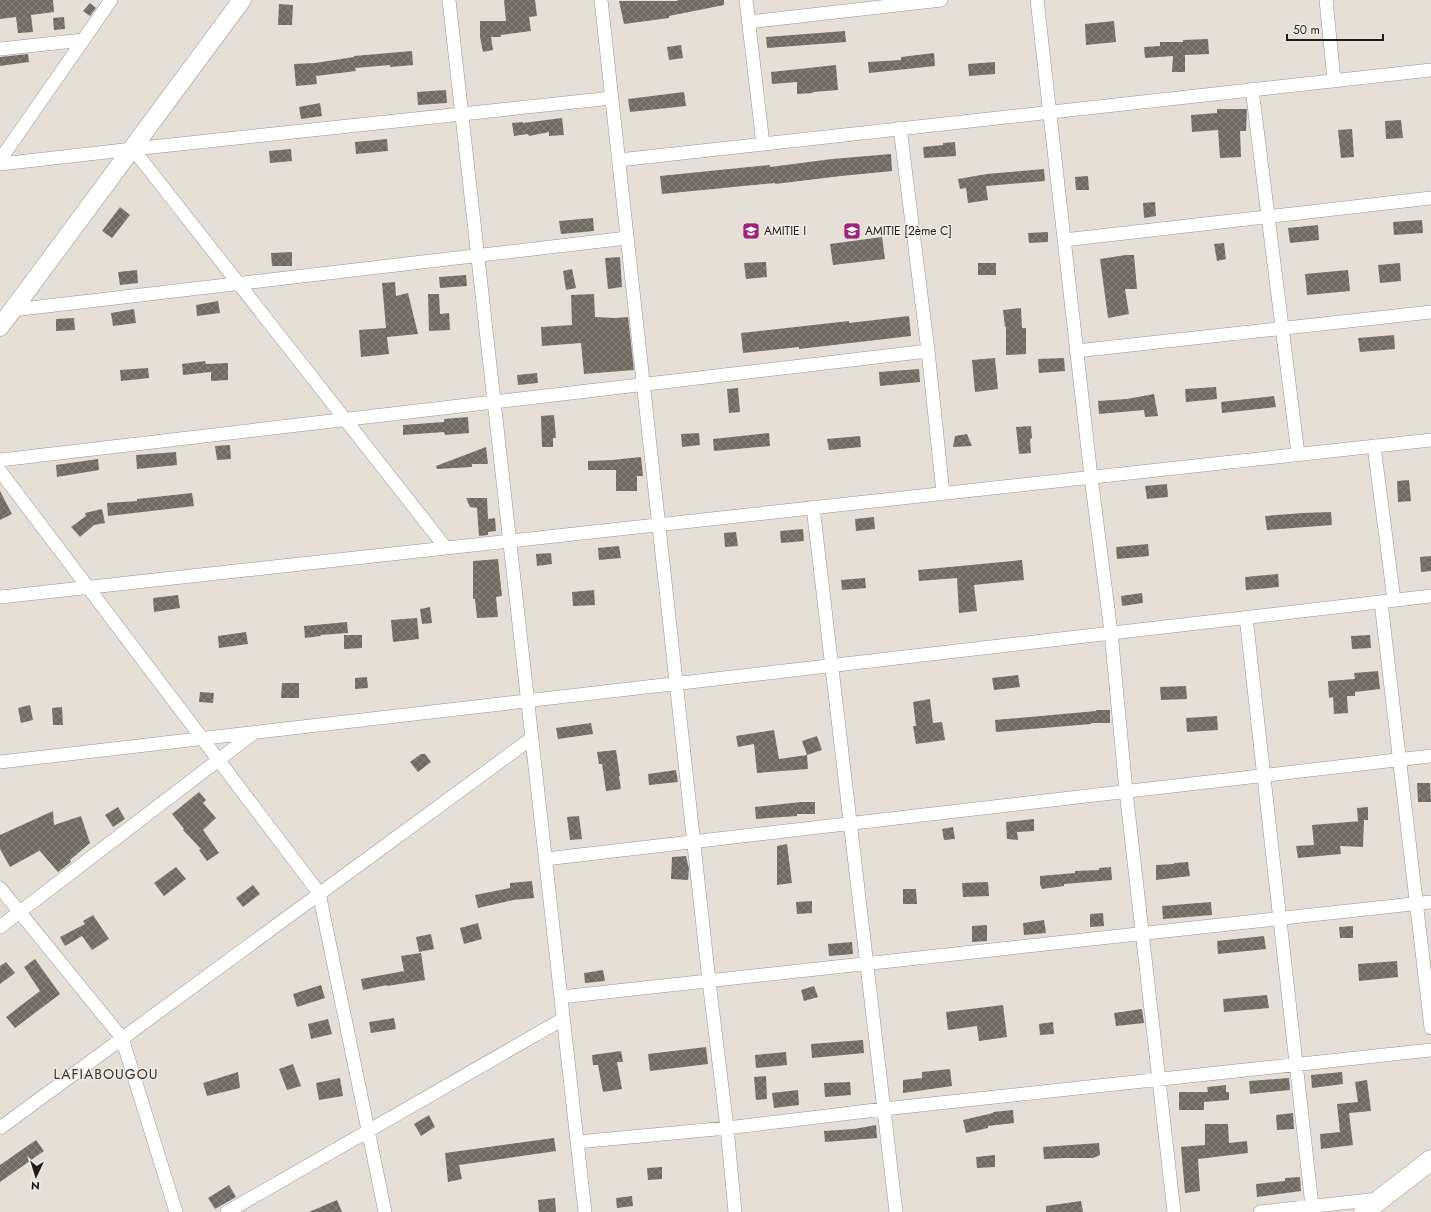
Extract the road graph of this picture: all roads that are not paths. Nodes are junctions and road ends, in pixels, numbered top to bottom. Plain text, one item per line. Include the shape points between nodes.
1 (111, 0) edge
2 (242, 0) edge
3 (449, 0) edge
4 (601, 0) edge
5 (746, 0) edge
6 (941, 0) edge
7 (1037, 0) edge
8 (1326, 0) edge
9 (749, 22) junction
10 (83, 40) junction
11 (0, 49) edge
12 (1431, 70) edge
13 (1334, 80) junction
14 (1252, 89) junction
15 (612, 98) junction
16 (1050, 112) junction
17 (462, 114) junction
18 (900, 128) junction
19 (763, 144) junction
20 (133, 148) junction
21 (0, 160) edge
22 (619, 160) junction
23 (0, 164) edge
24 (1431, 198) edge
25 (1268, 217) junction
26 (627, 238) junction
27 (1064, 240) junction
28 (478, 255) junction
29 (238, 283) junction
30 (13, 310) junction
31 (1431, 312) edge
32 (0, 327) edge
33 (1282, 328) junction
34 (928, 350) junction
35 (1076, 351) junction
36 (643, 384) junction
37 (494, 402) junction
38 (345, 420) junction
39 (1431, 440) edge
40 (1374, 446) junction
41 (1298, 454) junction
42 (0, 460) edge
43 (0, 471) edge
44 (1091, 477) junction
45 (943, 493) junction
46 (813, 507) junction
47 (659, 524) junction
48 (510, 541) junction
49 (446, 548) junction
50 (88, 587) junction
51 (1431, 596) edge
52 (0, 597) edge
53 (1388, 601) junction
54 (1246, 617) junction
55 (1111, 632) junction
56 (832, 665) junction
57 (676, 684) junction
58 (528, 701) junction
59 (254, 732) junction
60 (202, 738) junction
61 (532, 738) junction
62 (1431, 756) edge
63 (1400, 760) junction
64 (219, 761) junction
65 (0, 762) edge
66 (1264, 776) junction
67 (1126, 791) junction
68 (850, 823) junction
69 (694, 842) junction
70 (545, 859) junction
71 (0, 888) edge
72 (319, 894) junction
73 (1431, 902) edge
74 (1416, 904) junction
75 (20, 912) junction
76 (1280, 918) junction
77 (0, 927) edge
78 (1142, 933) junction
79 (867, 964) junction
80 (709, 981) junction
81 (561, 997) junction
82 (564, 1019) junction
83 (1431, 1028) edge
84 (122, 1038) junction
85 (1431, 1050) edge
86 (1296, 1064) junction
87 (1159, 1079) junction
88 (884, 1109) junction
89 (0, 1128) edge
90 (727, 1128) junction
91 (369, 1131) junction
92 (577, 1142) junction
93 (1431, 1160) edge
94 (1381, 1199) junction
95 (1312, 1206) junction
96 (176, 1212) edge
97 (227, 1212) edge
98 (385, 1212) edge
99 (585, 1212) edge
100 (735, 1212) edge
101 (896, 1212) edge
102 (1174, 1212) edge
103 (1260, 1212) edge
104 (1364, 1212) edge

1 - 10 street
2 - 20 street
3 - 17 street
4 - 15 street
5 - 9 street
6 - 9 street
7 - 16 street
8 - 13 street
9 - 19 street
10 - 11 street
10 - 21 street
12 - 13 street
13 - 14 street
14 - 16 street
14 - 25 street
15 - 17 street
15 - 22 street
16 - 18 street
16 - 27 street
17 - 20 street
17 - 28 street
18 - 19 street
18 - 34 street
19 - 22 street
20 - 23 street
20 - 29 street
20 - 30 street
22 - 26 street
24 - 25 street
25 - 27 street
25 - 33 street
26 - 28 street
26 - 36 street
27 - 35 street
28 - 29 street
28 - 37 street
29 - 30 street
29 - 38 street
30 - 32 street
31 - 33 street
33 - 35 street
33 - 41 street
34 - 36 street
34 - 45 street
35 - 44 street
36 - 37 street
36 - 47 street
37 - 38 street
37 - 48 street
38 - 42 street
38 - 49 street
39 - 40 street
40 - 41 street
40 - 53 street
41 - 44 street
43 - 50 street
44 - 45 street
44 - 55 street
45 - 46 street
46 - 47 street
46 - 56 street
47 - 48 street
47 - 57 street
48 - 49 street
48 - 58 street
49 - 50 street
50 - 52 street
50 - 60 street
51 - 53 street
53 - 54 street
53 - 63 street
54 - 55 street
54 - 66 street
55 - 56 street
55 - 67 street
56 - 57 street
56 - 68 street
57 - 58 street
57 - 69 street
58 - 59 street
58 - 61 street
59 - 60 street
59 - 64 street
60 - 64 street
60 - 65 street
61 - 70 street
61 - 72 street
62 - 63 street
63 - 66 street
63 - 74 street
64 - 72 street
64 - 75 street
66 - 67 street
66 - 76 street
67 - 68 street
67 - 78 street
68 - 69 street
68 - 79 street
69 - 70 street
69 - 80 street
70 - 81 street
71 - 75 street
72 - 84 street
72 - 91 street
73 - 74 street
74 - 76 street
74 - 83 street
75 - 77 street
75 - 84 street
76 - 78 street
76 - 86 street
78 - 79 street
78 - 87 street
79 - 80 street
79 - 88 street
80 - 81 street
80 - 90 street
81 - 82 street
82 - 91 street
82 - 92 street
84 - 89 street
84 - 96 street
85 - 86 street
86 - 87 street
86 - 95 street
87 - 88 street
87 - 102 street
88 - 90 street
88 - 101 street
90 - 92 street
90 - 100 street
91 - 97 street
91 - 98 street
92 - 99 street
93 - 94 main road
94 - 95 street
94 - 104 main road
95 - 103 street

